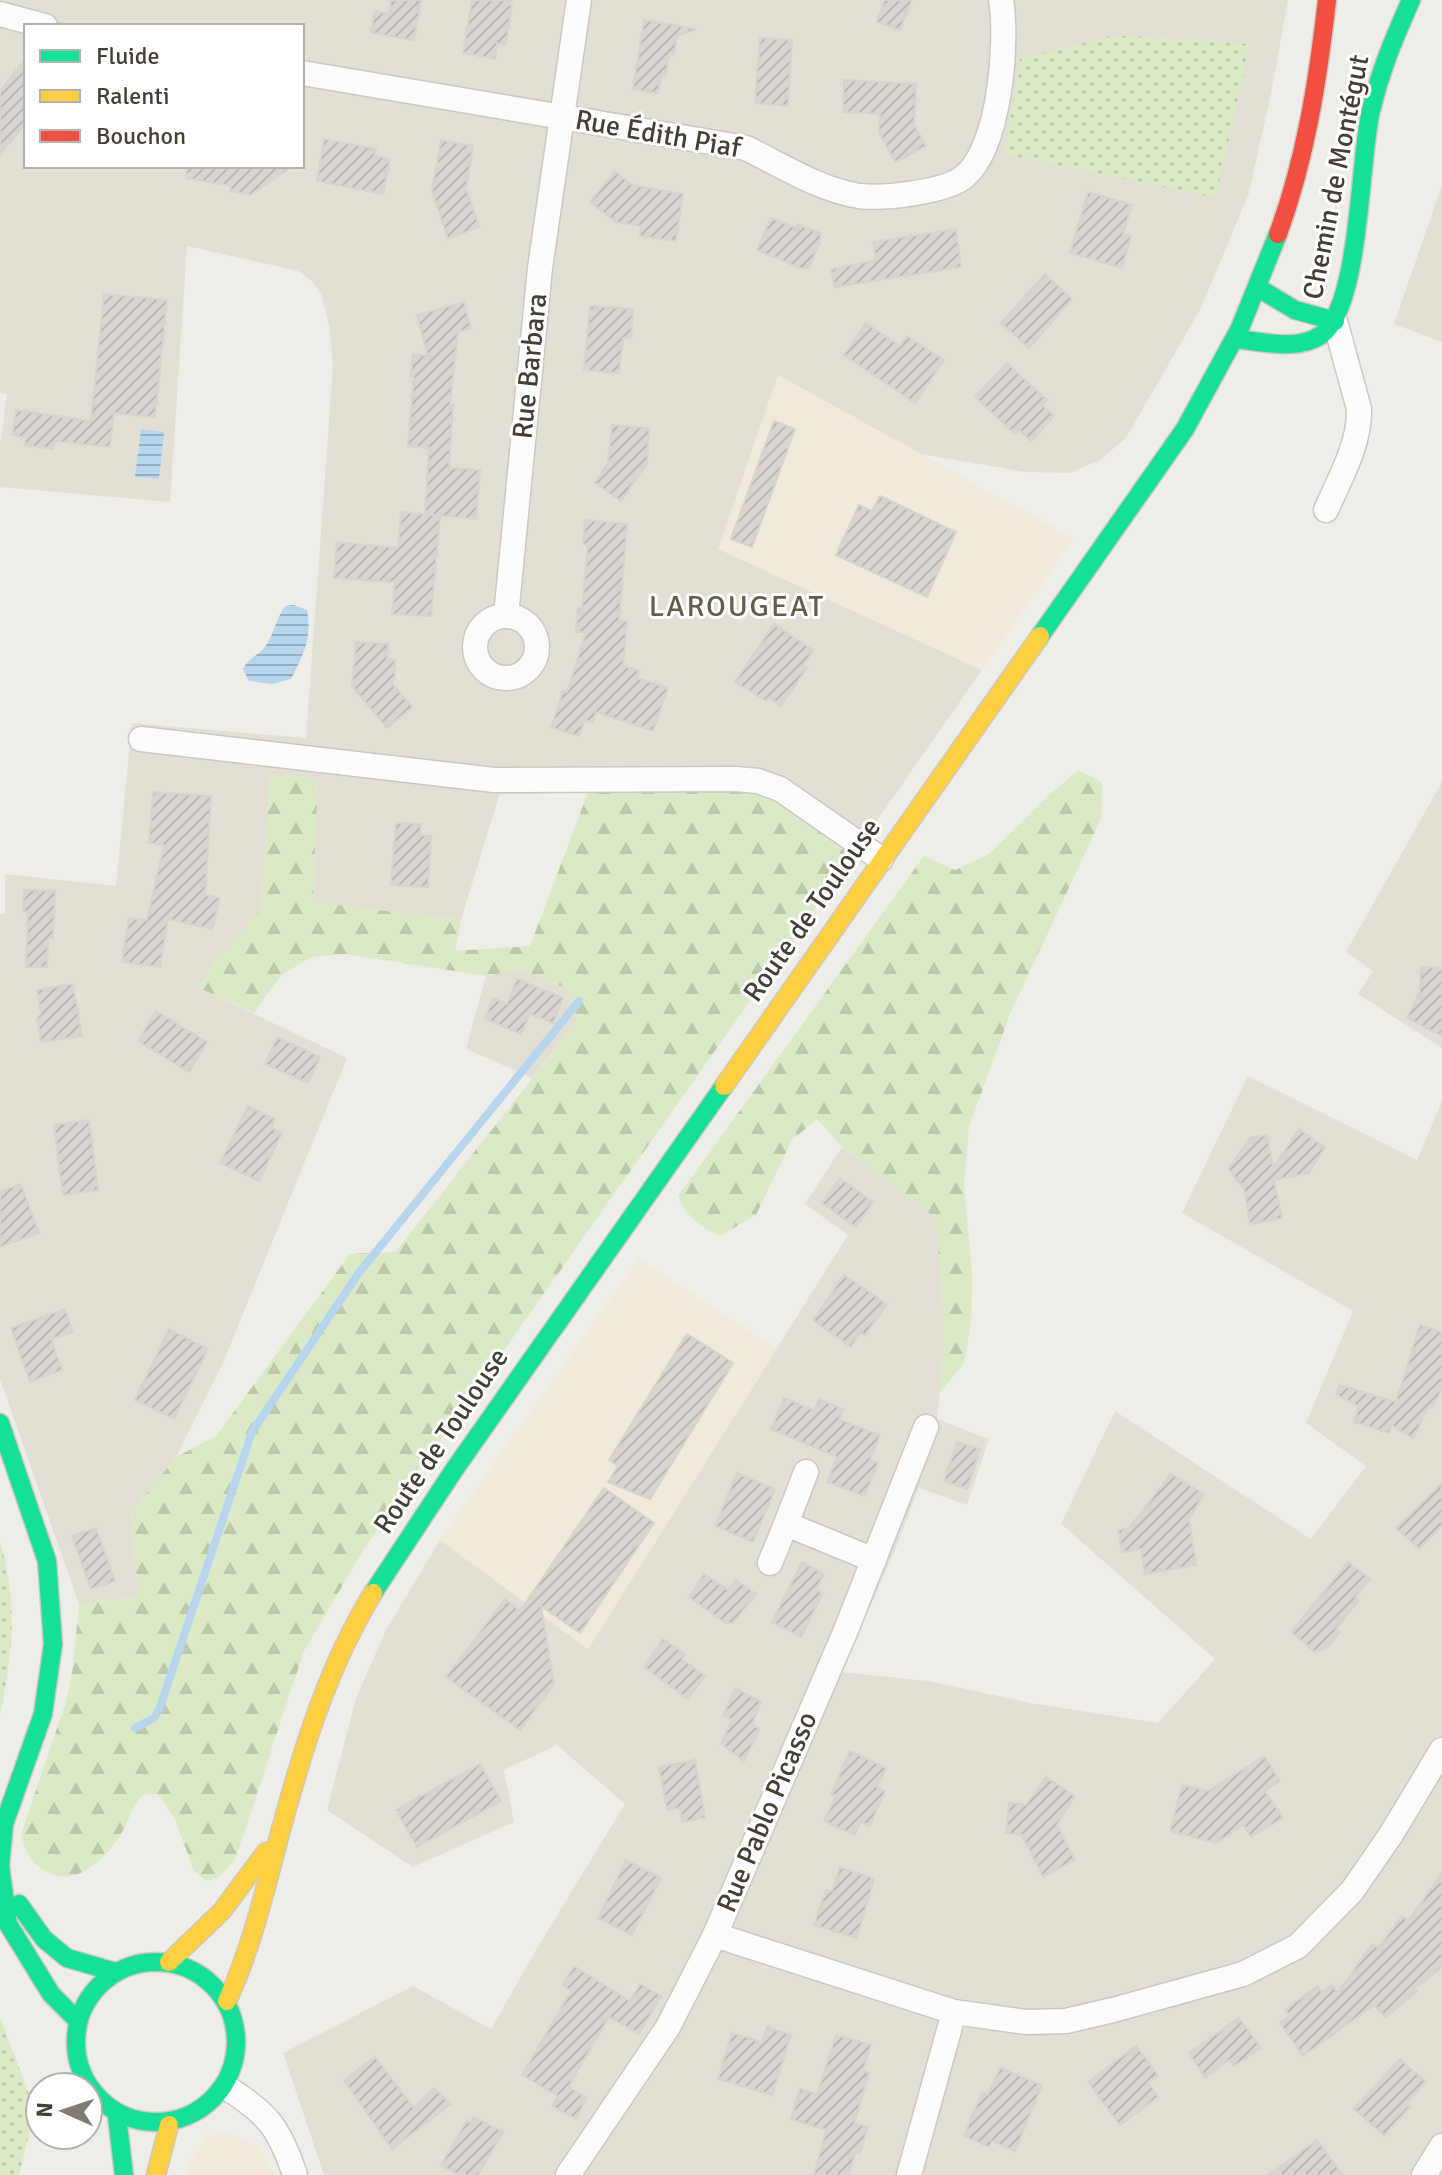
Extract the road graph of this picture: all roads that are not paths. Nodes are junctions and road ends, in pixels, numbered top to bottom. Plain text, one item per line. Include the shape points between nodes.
1 (579, 0) edge
2 (1001, 0) edge
3 (1327, 0) edge
4 (1411, 0) edge
5 (0, 14) edge
6 (38, 24) edge
7 (304, 73) edge
8 (561, 117) junction
9 (1260, 289) junction
10 (1335, 321) junction
11 (1237, 339) junction
12 (1326, 510) dead end
13 (506, 616) dead end
14 (141, 739) dead end
15 (881, 859) junction
16 (0, 1423) edge
17 (926, 1427) dead end
18 (806, 1472) dead end
19 (786, 1524) junction
20 (874, 1560) junction
21 (770, 1563) dead end
22 (1442, 1750) edge
23 (281, 1828) junction
24 (0, 1866) edge
25 (715, 1935) junction
26 (169, 1962) junction
27 (115, 1972) junction
28 (227, 2001) junction
29 (954, 2012) junction
30 (77, 2020) junction
31 (79, 2071) edge
32 (226, 2087) junction
33 (104, 2105) edge
34 (117, 2116) junction
35 (169, 2125) junction
36 (1442, 2146) edge
37 (124, 2175) edge
38 (156, 2175) edge
39 (295, 2175) edge
40 (568, 2175) edge
41 (909, 2175) edge
42 (1424, 2175) edge

1 - 8 street, Rue Barbara
2 - 8 street, Rue Édith Piaf via 1002,82 982,153 965,176 933,189 857,196 746,148
3 - 9 main road, Route de Toulouse via 1313,104 1291,202
4 - 10 main road, Chemin de Montégut via 1383,62 1370,114 1348,283
5 - 6 street
7 - 8 street, Rue Édith Piaf
8 - 13 street, Rue Barbara via 540,268
9 - 10 main road, Chemin de Montégut via 1294,311
9 - 11 main road, Route de Toulouse
10 - 11 main road, Chemin de Montégut via 1309,343
10 - 12 street via 1359,423
11 - 15 main road, Route de Toulouse via 1185,429
14 - 15 street via 494,780 758,781 780,789
15 - 23 main road, Route de Toulouse via 366,1603 327,1683
16 - 24 main road via 47,1561 53,1644 43,1714 4,1824
17 - 20 street, Rue Pablo Picasso
18 - 19 street
19 - 20 street
19 - 21 street
20 - 25 street, Rue Pablo Picasso
22 - 29 street via 1352,1891 1298,1946 1269,1962 1243,1974 1066,2021 1026,2022
23 - 26 main road, Route de Toulouse via 245,1886 206,1932
23 - 28 main road, Route de Toulouse via 244,1967
24 - 27 main road via 44,1939 67,1958
24 - 30 main road via 8,1924 51,1994
25 - 29 street
25 - 40 street, Rue Pablo Picasso via 661,2040
26 - 27 main road via 141,1962
26 - 28 main road via 192,1969
27 - 30 main road via 98,1985
28 - 32 main road via 238,2045
29 - 41 street
30 - 31 main road via 74,2048
32 - 35 main road via 201,2112
32 - 39 street via 269,2118
33 - 34 main road
34 - 35 main road via 142,2125
34 - 37 main road
35 - 38 main road
36 - 42 street

